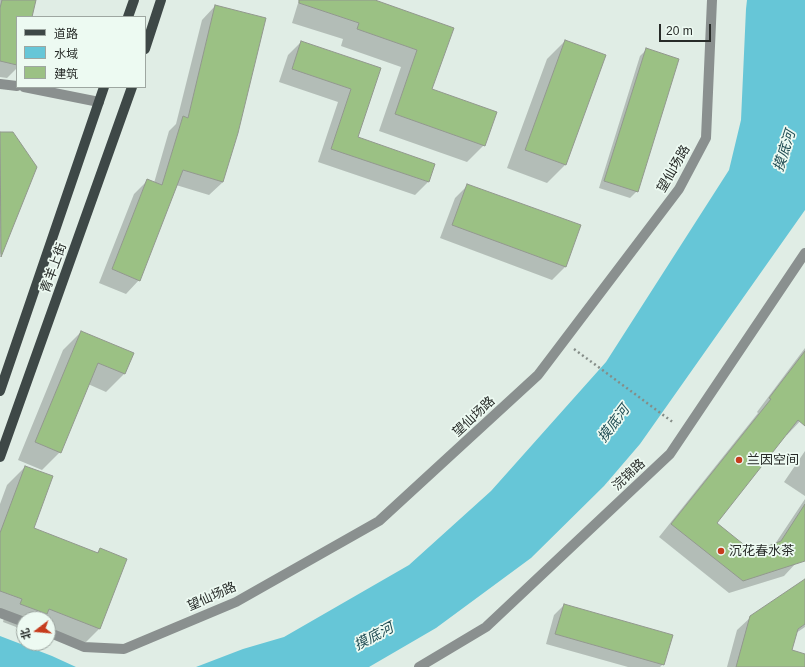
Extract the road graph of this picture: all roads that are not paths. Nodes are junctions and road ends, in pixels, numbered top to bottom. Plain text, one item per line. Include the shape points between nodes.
1 (134, 0) edge
2 (161, 0) edge
3 (712, 0) edge
4 (128, 16) edge
5 (146, 46) edge
6 (0, 84) edge
7 (16, 86) edge
8 (29, 88) edge
9 (104, 88) edge
10 (132, 88) edge
11 (99, 102) junction
12 (805, 253) edge
13 (0, 391) edge
14 (0, 457) edge
15 (0, 613) edge
16 (16, 619) edge
17 (56, 635) edge
18 (419, 667) edge

1 - 4 main road
2 - 5 main road
3 - 17 street, 望仙场路 via 706,138 679,189 538,375 379,521 236,602 124,649 84,646
6 - 7 street
8 - 11 street
9 - 11 main road, 青羊上街
10 - 14 main road, 青羊上街
11 - 13 main road, 青羊上街
12 - 18 street, 浣锦路 via 670,454 486,627
15 - 16 street

